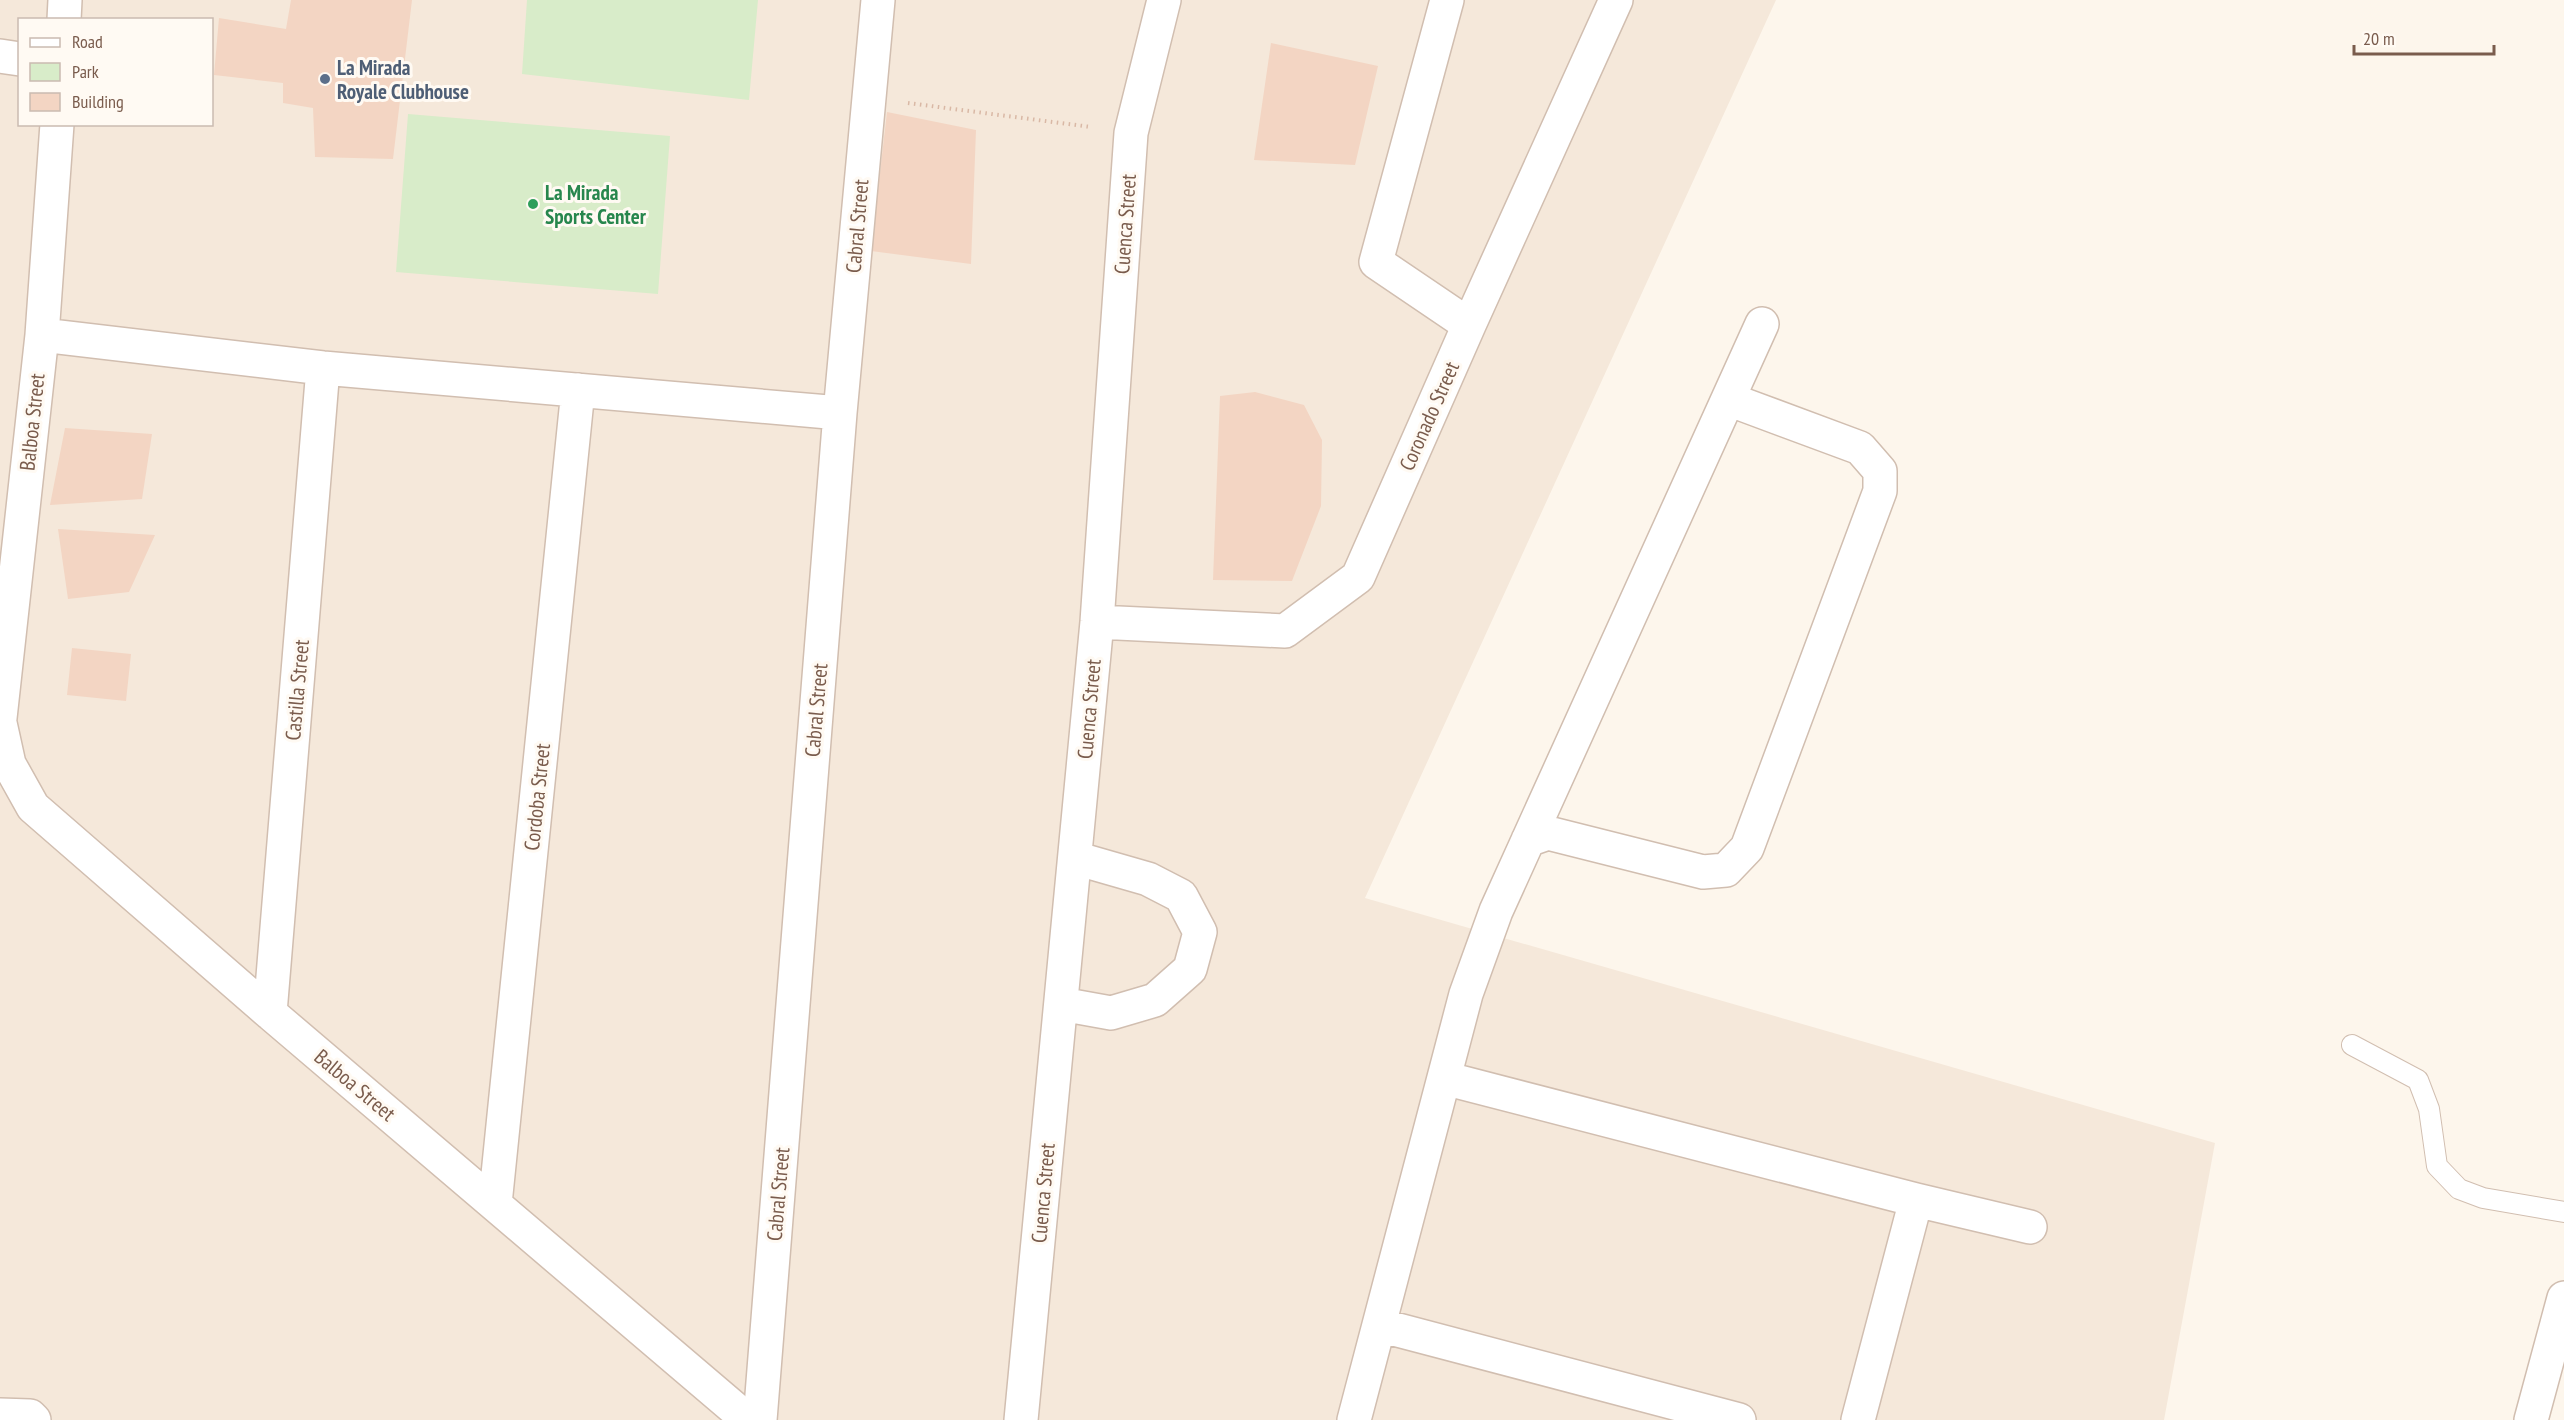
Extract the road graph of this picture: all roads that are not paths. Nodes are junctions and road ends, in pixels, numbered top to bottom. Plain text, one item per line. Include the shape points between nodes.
1 (65, 0) edge
2 (878, 0) edge
3 (1164, 0) edge
4 (1447, 0) edge
5 (1616, 0) edge
6 (64, 18) edge
7 (0, 56) edge
8 (18, 60) edge
9 (57, 126) edge
10 (1762, 324) dead end
11 (1468, 325) junction
12 (42, 334) junction
13 (323, 368) junction
14 (578, 390) junction
15 (1728, 399) junction
16 (840, 413) junction
17 (1097, 622) junction
18 (0, 718) edge
19 (0, 723) edge
20 (1528, 840) junction
21 (1075, 858) junction
22 (1061, 1004) junction
23 (270, 1013) junction
24 (2352, 1045) dead end
25 (1444, 1078) junction
26 (1916, 1200) junction
27 (495, 1204) junction
28 (2564, 1212) edge
29 (2030, 1227) dead end
30 (2564, 1298) edge
31 (1379, 1325) junction
32 (0, 1415) edge
33 (34, 1420) edge
34 (748, 1420) edge
35 (760, 1420) edge
36 (1021, 1420) edge
37 (1354, 1420) edge
38 (1739, 1420) edge
39 (1858, 1420) edge
40 (2531, 1420) edge

1 - 6 street
2 - 16 street, Cabral Street
3 - 17 street, Cuenca Street via 1131,133
4 - 11 street via 1376,262
5 - 11 street, Coronado Street
7 - 8 street
9 - 12 street, Balboa Street
10 - 15 street
11 - 17 street, Coronado Street via 1358,577 1285,631
12 - 13 street
12 - 18 street, Balboa Street
13 - 14 street
13 - 23 street, Castilla Street
14 - 16 street
14 - 27 street, Cordoba Street
15 - 20 street
15 - 20 street via 1860,448 1880,471 1880,491 1747,848 1726,870 1703,873 1548,833
16 - 35 street, Cabral Street
17 - 21 street, Cuenca Street
19 - 23 street, Balboa Street via 9,764 33,807
20 - 25 street via 1496,911 1466,994
21 - 22 street, Cuenca Street
21 - 22 street via 1148,879 1181,896 1200,933 1190,969 1155,1000 1111,1012
22 - 36 street, Cuenca Street
23 - 27 street, Balboa Street
24 - 28 lane via 2418,1080 2429,1109 2437,1166 2459,1189 2484,1198
25 - 26 street
25 - 31 street
26 - 29 street
26 - 39 street
27 - 34 street, Balboa Street
30 - 40 street
31 - 37 street
31 - 38 street
32 - 33 street via 30,1416

